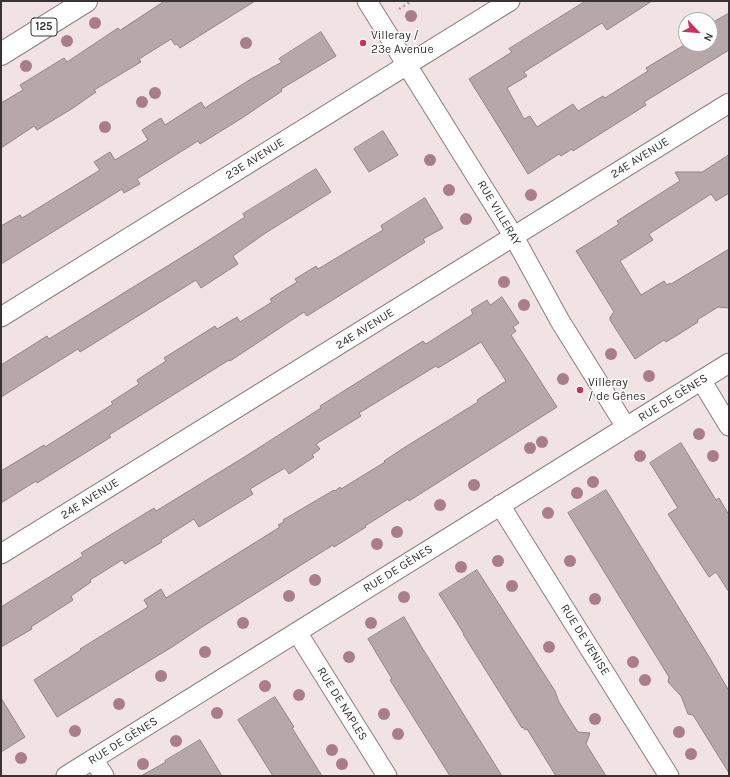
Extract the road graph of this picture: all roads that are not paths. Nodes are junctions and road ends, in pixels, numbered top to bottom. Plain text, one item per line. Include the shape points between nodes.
1 (86, 1) edge
2 (367, 1) edge
3 (510, 1) edge
4 (1, 54) edge
5 (407, 65) junction
6 (729, 103) edge
7 (514, 237) junction
8 (1, 317) edge
9 (729, 363) edge
10 (701, 380) junction
11 (729, 426) edge
12 (626, 427) junction
13 (500, 505) junction
14 (1, 554) edge
15 (297, 632) junction
16 (93, 760) junction
17 (66, 776) edge
18 (104, 776) edge
19 (387, 776) edge
20 (669, 776) edge

1 - 4 main road, 125
2 - 5 street, RUE VILLERAY
3 - 5 street, 23E AVENUE
5 - 7 street, RUE VILLERAY
5 - 8 street, 23E AVENUE
6 - 7 street, 24E AVENUE
7 - 12 street, RUE VILLERAY via 560,321
7 - 14 street, 24E AVENUE
9 - 10 street, RUE DE GÈNES
10 - 11 street
10 - 12 street, RUE DE GÈNES
12 - 13 street, RUE DE GÈNES
13 - 15 street, RUE DE GÈNES
13 - 20 street, RUE DE VENISE
15 - 16 street, RUE DE GÈNES
15 - 19 street, RUE DE NAPLES
16 - 17 street, RUE DE GÈNES
16 - 18 street

